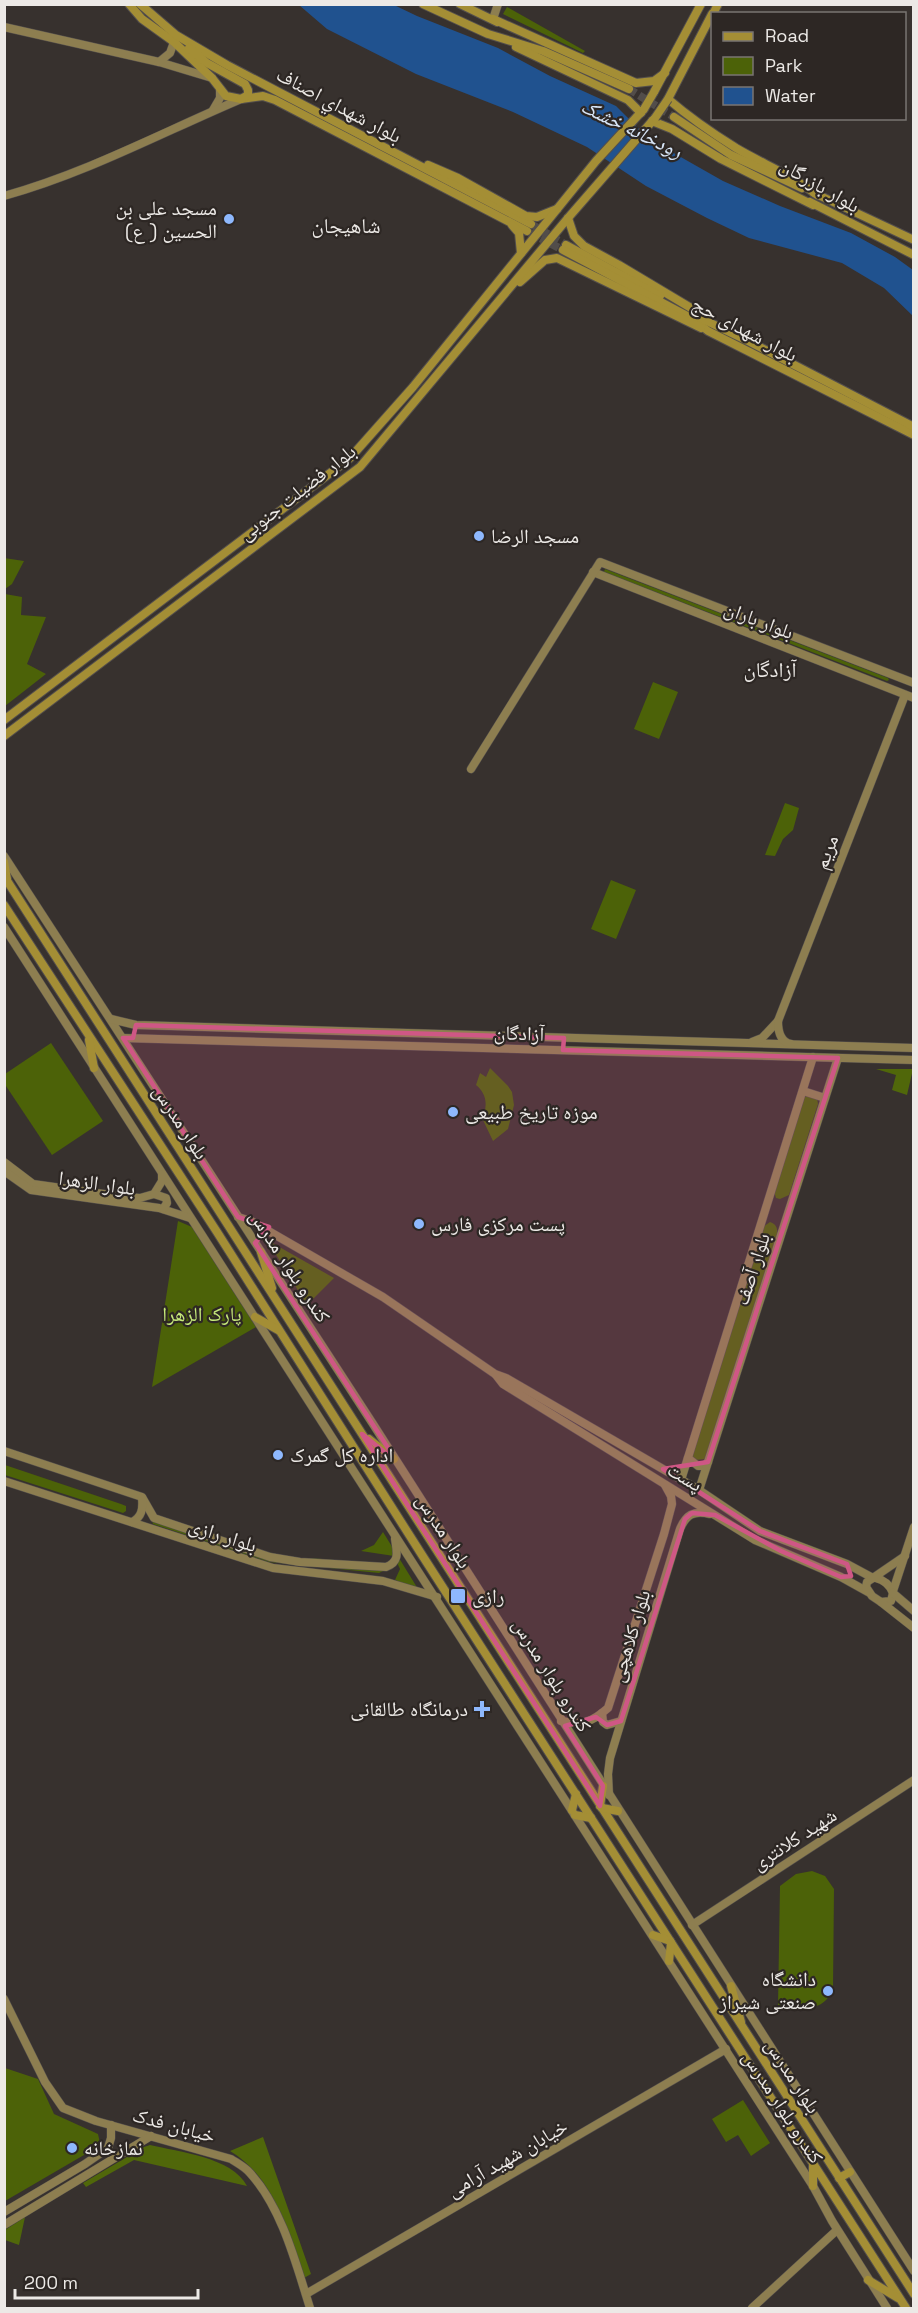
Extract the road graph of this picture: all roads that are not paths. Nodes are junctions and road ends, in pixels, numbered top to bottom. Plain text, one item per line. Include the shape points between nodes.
1 (129, 4) edge
2 (140, 4) edge
3 (423, 4) edge
4 (460, 4) edge
5 (498, 4) edge
6 (701, 4) edge
7 (711, 18) edge
8 (493, 19) junction
9 (4, 27) edge
10 (488, 34) junction
11 (175, 38) junction
12 (543, 51) junction
13 (159, 62) junction
14 (664, 73) junction
15 (212, 78) junction
16 (629, 89) tunnel mouth
17 (220, 91) junction
18 (241, 99) junction
19 (668, 99) junction
20 (212, 111) junction
21 (640, 113) junction
22 (674, 117) tunnel mouth
23 (652, 121) junction
24 (385, 148) junction
25 (762, 170) junction
26 (817, 195) junction
27 (4, 196) edge
28 (813, 205) junction
29 (558, 209) junction
30 (568, 218) junction
31 (510, 223) junction
32 (914, 240) edge
33 (564, 248) tunnel mouth
34 (521, 253) junction
35 (914, 255) edge
36 (491, 309) junction
37 (463, 326) junction
38 (711, 327) junction
39 (473, 333) junction
40 (914, 427) edge
41 (914, 435) edge
42 (593, 572) junction
43 (824, 649) junction
44 (819, 661) junction
45 (914, 683) edge
46 (49, 686) junction
47 (905, 695) junction
48 (56, 696) junction
49 (914, 698) edge
50 (4, 720) edge
51 (4, 736) edge
52 (471, 770) dead end
53 (4, 856) edge
54 (4, 862) edge
55 (6, 878) edge
56 (4, 905) edge
57 (4, 927) edge
58 (61, 964) junction
59 (48, 972) junction
60 (111, 1019) junction
61 (778, 1021) junction
62 (136, 1025) junction
63 (88, 1034) junction
64 (123, 1038) junction
65 (136, 1038) junction
66 (564, 1038) junction
67 (747, 1043) junction
68 (795, 1045) junction
69 (914, 1048) edge
70 (564, 1050) junction
71 (813, 1057) junction
72 (838, 1058) junction
73 (914, 1060) edge
74 (94, 1068) junction
75 (803, 1091) junction
76 (825, 1098) junction
77 (4, 1162) edge
78 (4, 1171) edge
79 (162, 1174) junction
80 (154, 1194) junction
81 (163, 1209) junction
82 (238, 1217) junction
83 (190, 1218) junction
84 (275, 1235) junction
85 (255, 1243) junction
86 (261, 1252) junction
87 (276, 1300) junction
88 (255, 1317) junction
89 (280, 1331) junction
90 (549, 1408) junction
91 (362, 1434) junction
92 (4, 1451) edge
93 (637, 1454) junction
94 (688, 1458) junction
95 (394, 1459) junction
96 (708, 1462) junction
97 (631, 1464) junction
98 (4, 1480) edge
99 (681, 1480) junction
100 (664, 1484) junction
101 (699, 1490) junction
102 (142, 1497) junction
103 (715, 1515) junction
104 (132, 1522) junction
105 (914, 1527) edge
106 (666, 1528) junction
107 (679, 1533) junction
108 (394, 1535) junction
109 (905, 1556) junction
110 (458, 1559) junction
111 (847, 1564) junction
112 (842, 1577) junction
113 (454, 1578) junction
114 (875, 1578) junction
115 (868, 1592) junction
116 (893, 1592) junction
117 (437, 1597) junction
118 (881, 1602) junction
119 (905, 1605) junction
120 (914, 1611) edge
121 (897, 1615) junction
122 (914, 1628) edge
123 (531, 1698) junction
124 (519, 1706) junction
125 (602, 1713) junction
126 (561, 1721) junction
127 (621, 1721) junction
128 (914, 1780) edge
129 (603, 1786) junction
130 (576, 1794) junction
131 (609, 1796) junction
132 (601, 1807) junction
133 (618, 1811) junction
134 (573, 1813) junction
135 (591, 1818) junction
136 (692, 1926) junction
137 (653, 1935) junction
138 (671, 1942) junction
139 (669, 1960) junction
140 (730, 1986) junction
141 (4, 2000) edge
142 (744, 2031) junction
143 (726, 2049) junction
144 (111, 2125) junction
145 (151, 2136) junction
146 (85, 2164) junction
147 (813, 2165) junction
148 (850, 2172) junction
149 (90, 2173) junction
150 (839, 2178) junction
151 (813, 2186) junction
152 (4, 2212) edge
153 (4, 2225) edge
154 (837, 2230) junction
155 (914, 2271) edge
156 (868, 2280) junction
157 (306, 2294) junction
158 (914, 2294) edge
159 (900, 2300) junction
160 (310, 2308) edge
161 (752, 2308) edge
162 (887, 2308) edge
163 (906, 2308) edge

1 - 11 main road, بلوار شهداي اصناف via 142,19
2 - 11 main road, بلوار شهداي اصناف
3 - 10 main road
4 - 8 main road
5 - 8 main road
6 - 14 main road, بلوار فضیلت جنوبی
7 - 19 main road, بلوار فضیلت جنوبی
8 - 12 main road
8 - 14 main road via 636,82 654,81
9 - 13 main road
10 - 12 main road
10 - 21 main road via 628,100
11 - 13 main road via 170,53
11 - 15 main road, بلوار شهداي اصناف
11 - 18 main road via 207,63 245,84 248,95
11 - 24 main road, بلوار شهداي اصناف
12 - 16 main road
13 - 15 main road
14 - 21 main road, بلوار فضیلت جنوبی, bridge
15 - 17 main road, بلوار شهداي اصناف
17 - 18 main road
17 - 20 main road
18 - 20 main road
18 - 31 main road, بلوار شهداي اصناف via 263,96 275,100
19 - 23 main road, بلوار فضیلت جنوبی, bridge
19 - 26 main road via 736,148 798,180
20 - 27 main road via 104,161
21 - 29 main road, بلوار فضیلت جنوبی
22 - 25 main road
23 - 28 main road
23 - 30 main road, بلوار فضیلت جنوبی
24 - 29 main road via 458,178 526,216 537,217
24 - 31 main road, بلوار شهداي اصناف via 529,228
25 - 26 main road, بلوار بازرگان
25 - 28 main road, بلوار بازرگان
26 - 32 main road, بلوار بازرگان
28 - 35 main road, بلوار بازرگان
29 - 34 main road, بلوار فضیلت جنوبی
30 - 36 main road, بلوار فضیلت جنوبی
30 - 38 main road via 574,236 584,246 698,311
31 - 34 main road via 519,233
33 - 38 main road, بلوار شهدای حج
34 - 37 main road, بلوار فضیلت جنوبی
36 - 38 main road via 535,267 557,258 689,324
36 - 39 main road, بلوار فضیلت جنوبی
37 - 39 main road
37 - 46 main road, بلوار فضیلت جنوبی via 350,458
38 - 40 main road, بلوار شهدای حج
38 - 41 main road, بلوار شهدای حج
39 - 48 main road, بلوار فضیلت جنوبی via 360,467
42 - 43 main road, بلوار باران via 600,562
42 - 44 main road, بلوار باران
42 - 52 main road
43 - 44 main road
43 - 45 main road, بلوار باران
44 - 47 main road, بلوار باران
46 - 48 main road
46 - 50 main road, بلوار فضیلت جنوبی
47 - 49 main road, بلوار باران
47 - 61 main road, مریم
48 - 51 main road, بلوار فضیلت جنوبی
53 - 60 main road, کندرو بلوار مدرس
54 - 55 main road
55 - 58 main road, بلوار مدرس
56 - 59 main road, بلوار مدرس
57 - 74 main road, کندرو بلوار مدرس
58 - 59 main road
58 - 87 main road, بلوار مدرس
59 - 63 main road, بلوار مدرس
60 - 62 main road, آزادگان
60 - 64 main road, کندرو بلوار مدرس
61 - 67 main road via 762,1038
61 - 68 main road via 782,1038
62 - 65 main road
62 - 66 main road, آزادگان
63 - 74 main road
63 - 89 main road, بلوار مدرس
64 - 65 main road, آزادگان
64 - 82 main road, کندرو بلوار مدرس
65 - 70 main road, آزادگان
66 - 67 main road, آزادگان
66 - 70 main road
67 - 68 main road, آزادگان
68 - 69 main road, آزادگان
70 - 71 main road, آزادگان
71 - 72 main road, آزادگان
71 - 75 main road, بلوار آصف
72 - 73 main road, آزادگان
72 - 76 main road, بلوار آصف
74 - 79 main road, کندرو بلوار مدرس
75 - 76 main road
75 - 94 main road, بلوار آصف
76 - 96 main road, بلوار آصف
77 - 80 main road, بلوار الزهرا via 33,1184 125,1197
78 - 81 main road, بلوار الزهرا via 31,1190
79 - 80 main road, بلوار الزهرا
79 - 83 main road, کندرو بلوار مدرس
80 - 81 main road via 166,1198
81 - 83 main road, بلوار الزهرا
82 - 84 main road, پست
82 - 85 main road, کندرو بلوار مدرس
83 - 88 main road, کندرو بلوار مدرس
84 - 85 main road via 261,1234
84 - 90 main road, پست via 383,1297
85 - 86 main road, کندرو بلوار مدرس
86 - 87 main road
86 - 95 main road, کندرو بلوار مدرس
87 - 91 main road, بلوار مدرس
88 - 89 main road
88 - 108 main road, کندرو بلوار مدرس
89 - 124 main road, بلوار مدرس
90 - 93 main road, پست
90 - 97 main road, پست
91 - 95 main road
91 - 113 main road, بلوار مدرس
92 - 102 main road
93 - 97 main road
93 - 99 main road, پست
94 - 96 main road via 698,1466
94 - 99 main road, بلوار آصف
95 - 110 main road, کندرو بلوار مدرس
96 - 101 main road, بلوار آصف
97 - 100 main road, پست
98 - 104 main road, بلوار رازی
99 - 101 main road, پست
100 - 103 main road, پست
100 - 106 main road, بلوار کلاهچی via 672,1504
101 - 111 main road, پست via 760,1531
102 - 104 main road via 140,1516
102 - 108 main road, بلوار رازی via 154,1518 260,1554 300,1562 379,1568 393,1564 397,1558
103 - 107 main road, بلوار کلاهچی via 692,1513
103 - 112 main road, پست via 755,1540
104 - 117 main road, بلوار رازی via 273,1568 383,1581
105 - 109 main road
106 - 107 main road via 675,1526
106 - 125 main road, بلوار کلاهچی via 612,1698
107 - 127 main road, بلوار کلاهچی
108 - 117 main road, کندرو بلوار مدرس
109 - 114 main road
109 - 116 main road
110 - 113 main road
110 - 126 main road, کندرو بلوار مدرس
111 - 112 main road via 851,1576
111 - 114 main road, پست
112 - 115 main road, پست
113 - 123 main road, بلوار مدرس
114 - 115 main road via 867,1582
114 - 116 main road via 883,1580
115 - 118 main road
116 - 118 main road via 891,1601
116 - 119 main road
117 - 134 main road, کندرو بلوار مدرس
118 - 121 main road
119 - 120 main road
119 - 121 main road via 897,1608
121 - 122 main road
123 - 124 main road
123 - 132 main road, بلوار مدرس
124 - 130 main road, بلوار مدرس
125 - 126 main road via 577,1724
125 - 127 main road via 607,1725
126 - 129 main road, کندرو بلوار مدرس
127 - 131 main road, بلوار کلاهچی via 610,1758
128 - 136 main road, شهید کلانتری
129 - 131 main road, کندرو بلوار مدرس
129 - 132 main road
130 - 134 main road
130 - 135 main road, بلوار مدرس
131 - 133 main road, کندرو بلوار مدرس
132 - 133 main road
132 - 142 main road, بلوار مدرس
133 - 136 main road, کندرو بلوار مدرس
134 - 135 main road
134 - 137 main road, کندرو بلوار مدرس
135 - 138 main road, بلوار مدرس
136 - 140 main road, کندرو بلوار مدرس
137 - 138 main road
137 - 139 main road, کندرو بلوار مدرس
138 - 139 main road
138 - 147 main road, بلوار مدرس
139 - 143 main road, کندرو بلوار مدرس
140 - 142 main road
140 - 148 main road, کندرو بلوار مدرس
141 - 144 main road, خیابان فدک via 45,2082 63,2108
142 - 150 main road, بلوار مدرس
143 - 151 main road, کندرو بلوار مدرس
143 - 157 main road, خیابان شهید آرامی
144 - 145 main road, خیابان فدک
144 - 146 main road via 108,2148
145 - 149 main road
145 - 157 main road, خیابان فدک via 231,2159 249,2172 277,2216
146 - 149 main road
146 - 152 main road
147 - 151 main road
147 - 159 main road, بلوار مدرس
148 - 150 main road
148 - 155 main road, کندرو بلوار مدرس
149 - 153 main road
150 - 158 main road, بلوار مدرس
151 - 154 main road, کندرو بلوار مدرس
154 - 156 main road, کندرو بلوار مدرس
154 - 161 main road
156 - 159 main road
156 - 162 main road, کندرو بلوار مدرس
157 - 160 main road, خیابان فدک
159 - 163 main road, بلوار مدرس

